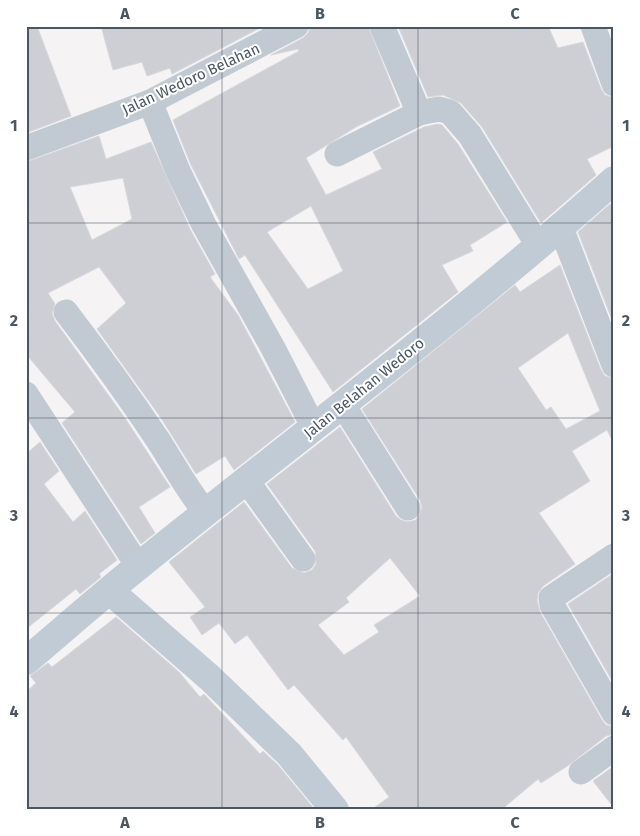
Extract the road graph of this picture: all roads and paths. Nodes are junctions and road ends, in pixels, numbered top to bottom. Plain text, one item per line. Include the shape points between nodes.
1 (296, 26) edge
2 (382, 26) edge
3 (593, 26) edge
4 (614, 84) edge
5 (150, 102) junction
6 (420, 113) junction
7 (26, 148) edge
8 (337, 154) dead end
9 (614, 180) edge
10 (561, 228) junction
11 (539, 246) junction
12 (66, 312) dead end
13 (614, 365) edge
14 (26, 394) edge
15 (343, 405) junction
16 (314, 428) junction
17 (247, 481) junction
18 (408, 508) dead end
19 (206, 513) junction
20 (614, 556) edge
21 (302, 559) dead end
22 (138, 566) junction
23 (110, 591) junction
24 (26, 661) edge
25 (614, 713) edge
26 (614, 748) edge
27 (581, 772) dead end
28 (334, 810) edge

1 - 5 street, Jalan Wedoro Belahan
2 - 6 street
3 - 4 street
5 - 7 street, Jalan Wedoro Belahan
5 - 16 street via 204,225
6 - 8 street
6 - 11 street via 444,109 457,118
9 - 10 street, Jalan Belahan Wedoro
10 - 11 street, Jalan Belahan Wedoro
10 - 13 street
11 - 15 street, Jalan Belahan Wedoro
12 - 19 street via 108,366
14 - 22 street
15 - 16 street, Jalan Belahan Wedoro
15 - 18 street
16 - 17 street, Jalan Belahan Wedoro
17 - 19 street, Jalan Belahan Wedoro
17 - 21 street
19 - 22 street, Jalan Belahan Wedoro
20 - 25 street via 551,598 552,606
22 - 23 street, Jalan Belahan Wedoro
23 - 24 street, Jalan Belahan Wedoro
23 - 28 street via 210,678 282,747
26 - 27 street

